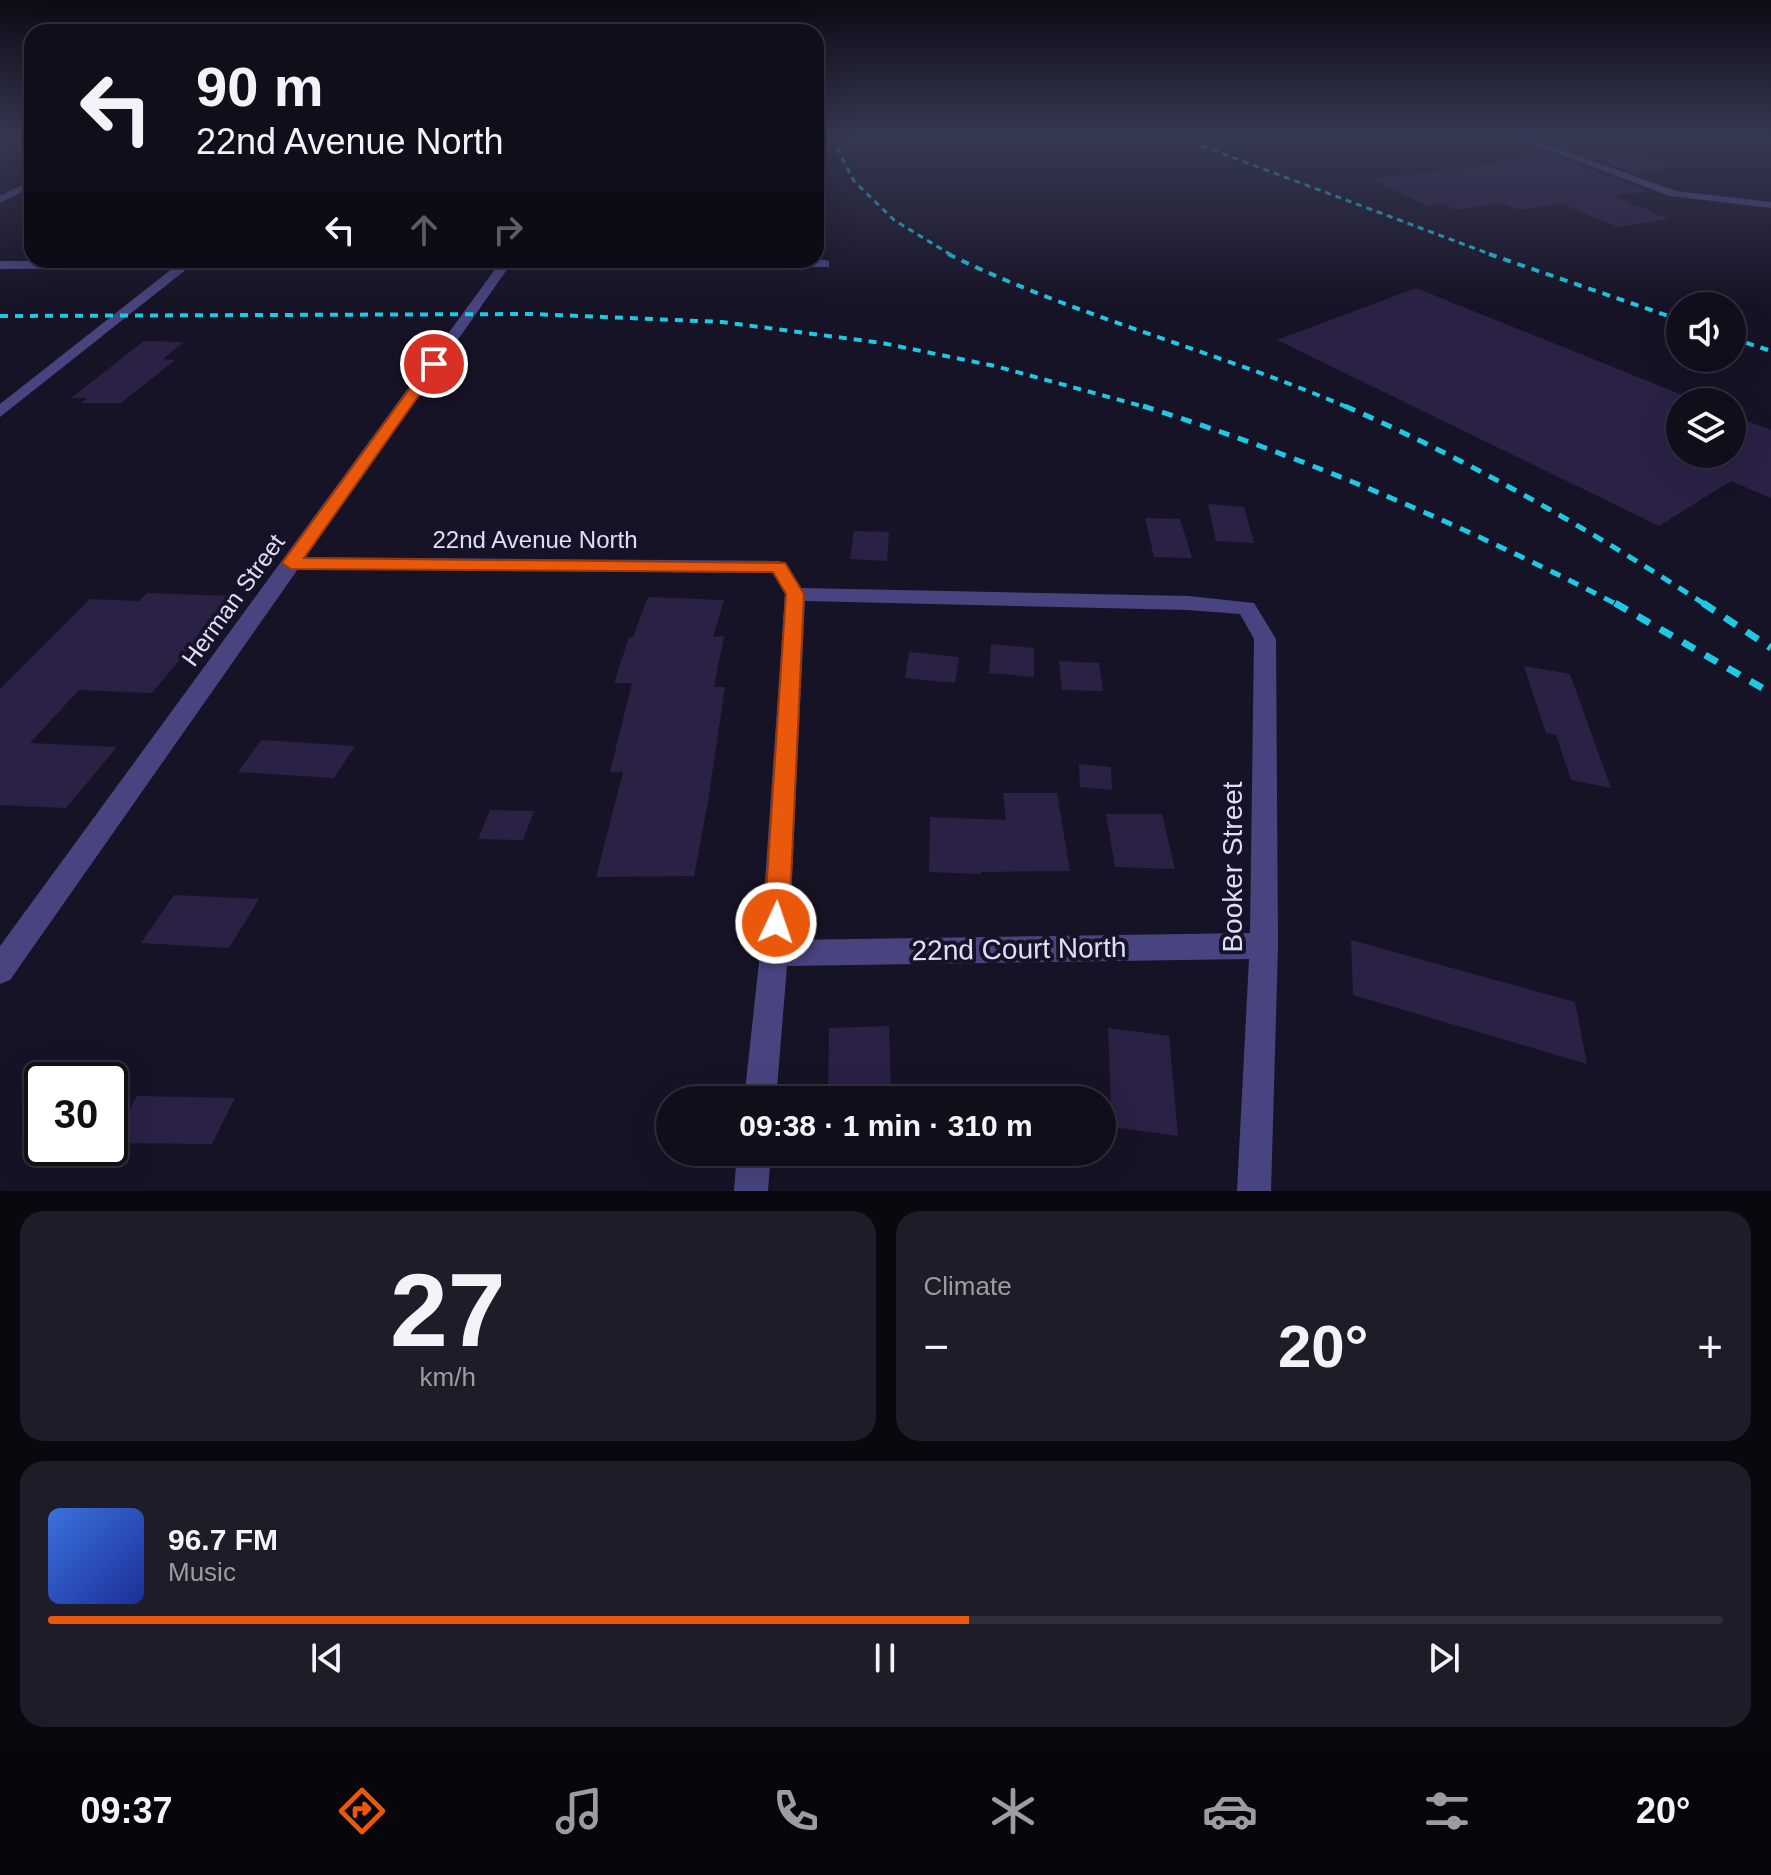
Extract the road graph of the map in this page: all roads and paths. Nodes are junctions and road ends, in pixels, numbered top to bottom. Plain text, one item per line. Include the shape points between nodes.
1 (1673, 194) edge
2 (1771, 205) edge
3 (0, 265) edge
4 (24, 265) edge
5 (181, 268) edge
6 (503, 268) edge
7 (0, 412) edge
8 (291, 563) junction
9 (795, 594) junction
10 (1264, 946) junction
11 (774, 953) junction
12 (0, 970) edge
13 (761, 1086) edge
14 (753, 1166) edge
15 (751, 1191) edge
16 (1254, 1191) edge

1 - 2 street
3 - 4 street
5 - 7 street
6 - 8 street, Herman Street
8 - 9 street, 22nd Avenue North via 779,567
8 - 12 street, Herman Street
9 - 10 street, Booker Street via 1247,608 1265,639
9 - 11 street
10 - 11 street, 22nd Court North
10 - 16 street, Booker Street
11 - 13 street
14 - 15 street

